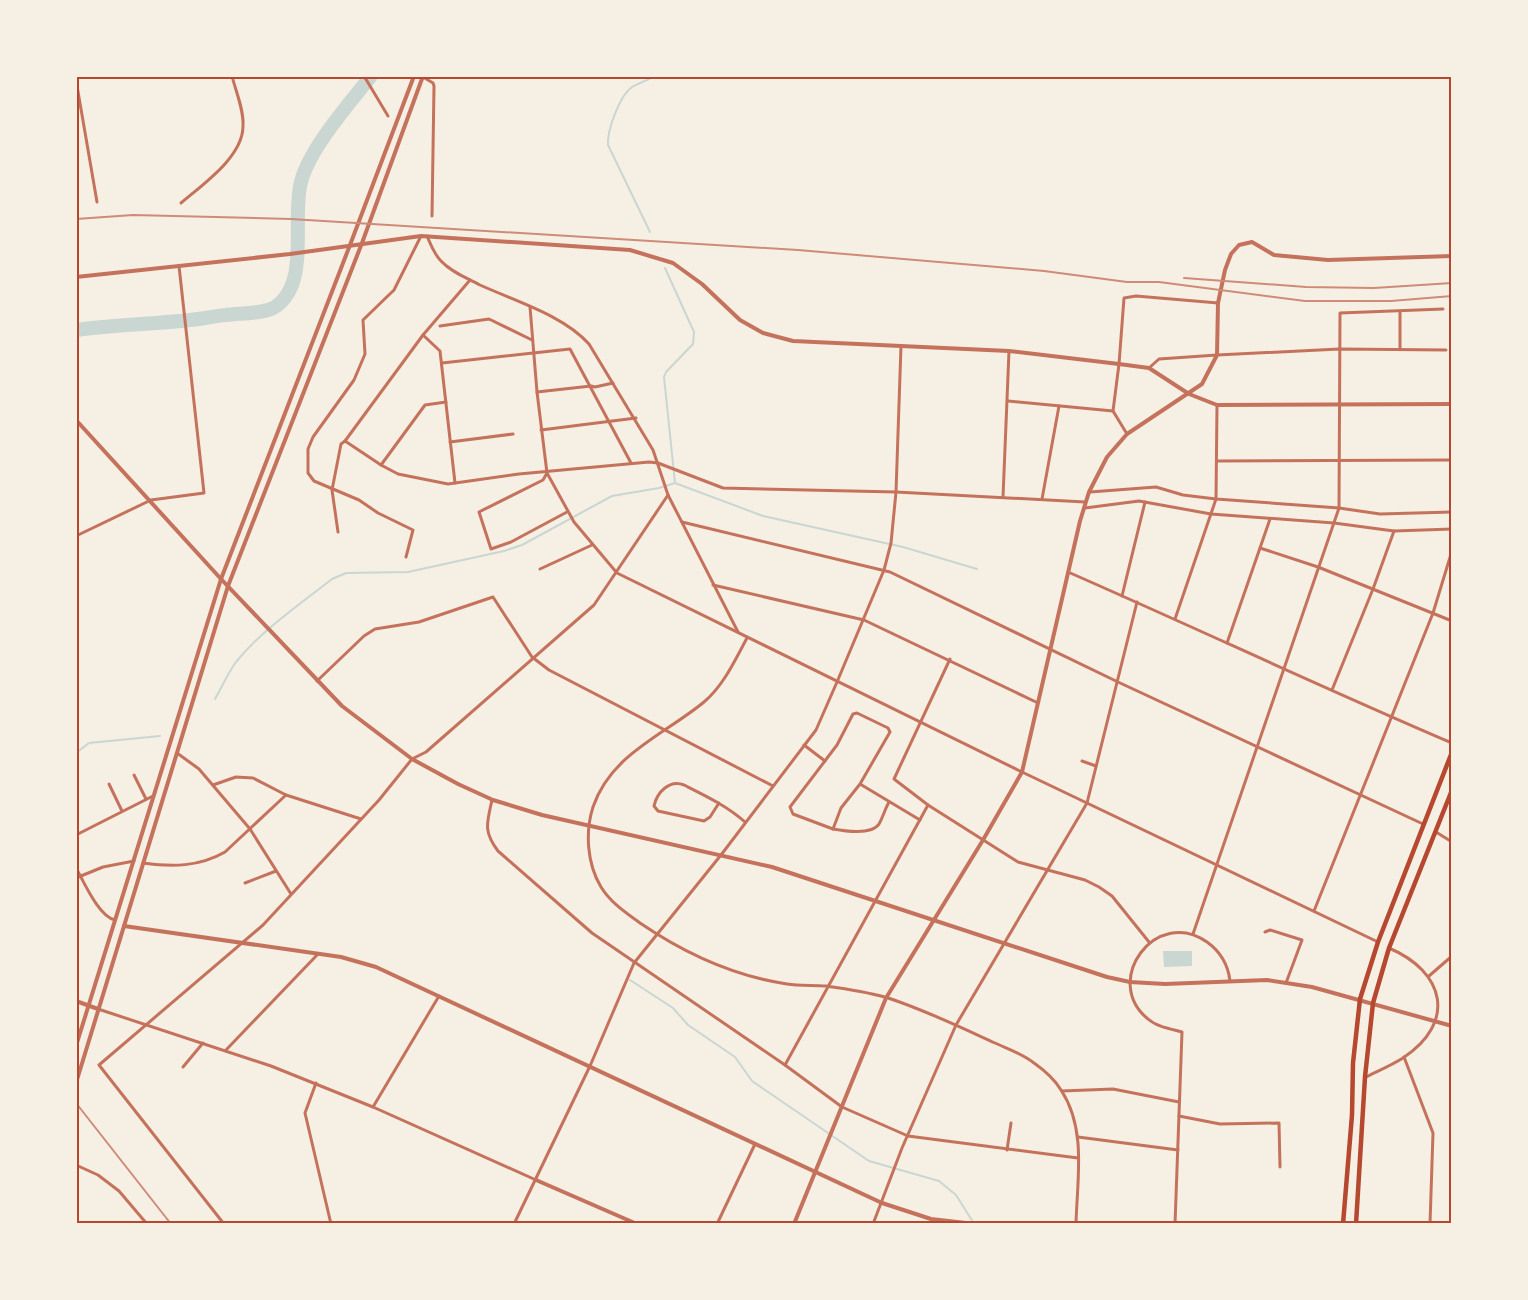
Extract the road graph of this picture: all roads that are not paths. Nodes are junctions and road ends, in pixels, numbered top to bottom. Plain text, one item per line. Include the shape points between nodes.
1 (232, 76) edge
2 (414, 76) edge
3 (364, 77) edge
4 (423, 77) edge
5 (76, 80) edge
6 (388, 116) dead end
7 (97, 202) dead end
8 (181, 203) dead end
9 (432, 216) dead end
10 (421, 236) junction
11 (428, 237) junction
12 (362, 243) junction
13 (350, 245) junction
14 (1452, 256) edge
15 (179, 266) junction
16 (76, 277) edge
17 (470, 280) junction
18 (1218, 303) junction
19 (530, 307) junction
20 (1443, 309) dead end
21 (1400, 312) junction
22 (440, 326) dead end
23 (423, 335) junction
24 (532, 340) junction
25 (901, 346) junction
26 (1401, 349) junction
27 (1339, 350) junction
28 (1446, 350) dead end
29 (1009, 351) junction
30 (533, 354) junction
31 (1217, 355) junction
32 (442, 363) junction
33 (1119, 363) junction
34 (1149, 368) junction
35 (613, 383) junction
36 (591, 386) junction
37 (537, 392) junction
38 (1189, 394) junction
39 (1008, 401) junction
40 (446, 402) junction
41 (1452, 404) edge
42 (1217, 405) junction
43 (1338, 405) junction
44 (1059, 406) junction
45 (1113, 411) junction
46 (636, 418) junction
47 (76, 420) edge
48 (611, 423) junction
49 (541, 430) junction
50 (1127, 434) junction
51 (513, 435) dead end
52 (345, 441) junction
53 (450, 442) junction
54 (1339, 460) junction
55 (1452, 460) edge
56 (1217, 461) junction
57 (631, 463) junction
58 (658, 464) junction
59 (381, 465) junction
60 (547, 473) junction
61 (454, 483) junction
62 (332, 490) junction
63 (896, 492) junction
64 (1089, 492) junction
65 (668, 494) junction
66 (1003, 497) junction
67 (1216, 499) junction
68 (151, 500) junction
69 (1042, 500) junction
70 (1085, 502) junction
71 (1144, 502) junction
72 (1083, 508) junction
73 (1339, 508) junction
74 (1452, 512) edge
75 (568, 514) junction
76 (1211, 514) junction
77 (1270, 519) junction
78 (682, 522) junction
79 (1334, 523) junction
80 (1452, 529) edge
81 (1394, 531) junction
82 (338, 532) dead end
83 (76, 536) edge
84 (1452, 542) edge
85 (592, 545) junction
86 (1260, 548) junction
87 (406, 557) dead end
88 (1318, 567) junction
89 (540, 569) dead end
90 (884, 570) junction
91 (1068, 572) junction
92 (616, 573) junction
93 (221, 579) junction
94 (713, 585) junction
95 (228, 586) junction
96 (1373, 589) junction
97 (1122, 596) junction
98 (1137, 602) junction
99 (1432, 613) junction
100 (1175, 619) junction
101 (864, 620) junction
102 (1452, 621) edge
103 (739, 633) junction
104 (747, 638) junction
105 (1227, 643) junction
106 (1050, 650) junction
107 (532, 657) junction
108 (950, 660) junction
109 (1282, 670) junction
110 (316, 681) junction
111 (837, 682) junction
112 (1118, 682) junction
113 (1332, 690) junction
114 (1038, 703) junction
115 (1390, 717) junction
116 (922, 723) junction
117 (664, 731) junction
118 (1452, 743) edge
119 (804, 745) junction
120 (1256, 745) junction
121 (1452, 752) edge
122 (177, 753) junction
123 (412, 759) junction
124 (825, 761) junction
125 (1082, 761) dead end
126 (1096, 766) junction
127 (1022, 772) junction
128 (134, 775) dead end
129 (109, 784) dead end
130 (860, 784) junction
131 (213, 785) junction
132 (773, 786) junction
133 (1452, 790) edge
134 (1361, 794) junction
135 (286, 795) junction
136 (153, 796) junction
137 (146, 799) junction
138 (493, 800) junction
139 (889, 802) junction
140 (719, 803) junction
141 (1087, 803) junction
142 (928, 805) junction
143 (122, 811) junction
144 (362, 819) junction
145 (920, 820) junction
146 (745, 822) junction
147 (1423, 824) junction
148 (589, 826) junction
149 (833, 829) junction
150 (250, 830) junction
151 (1435, 831) junction
152 (76, 835) edge
153 (983, 840) junction
154 (1452, 842) edge
155 (721, 855) junction
156 (134, 861) junction
157 (143, 863) junction
158 (1216, 865) junction
159 (76, 868) edge
160 (1047, 870) junction
161 (276, 871) junction
162 (79, 877) edge
163 (244, 883) dead end
164 (291, 894) junction
165 (875, 902) junction
166 (1314, 911) junction
167 (116, 921) junction
168 (934, 921) junction
169 (124, 926) junction
170 (1265, 932) dead end
171 (657, 934) junction
172 (1193, 934) junction
173 (1149, 942) junction
174 (1378, 942) junction
175 (242, 943) junction
176 (1004, 943) junction
177 (1389, 948) junction
178 (318, 954) junction
179 (1452, 956) edge
180 (634, 963) junction
181 (1429, 976) junction
182 (1230, 981) junction
183 (1130, 982) junction
184 (1286, 983) junction
185 (826, 987) junction
186 (439, 996) junction
187 (886, 998) junction
188 (1360, 999) junction
189 (76, 1001) edge
190 (1373, 1003) junction
191 (88, 1006) junction
192 (98, 1009) junction
193 (1436, 1022) junction
194 (146, 1024) junction
195 (956, 1025) junction
196 (1452, 1026) edge
197 (203, 1042) junction
198 (76, 1046) edge
199 (225, 1050) junction
200 (1404, 1057) junction
201 (785, 1065) junction
202 (590, 1066) junction
203 (183, 1067) dead end
204 (1365, 1077) junction
205 (76, 1083) edge
206 (316, 1083) junction
207 (1062, 1091) junction
208 (1179, 1102) junction
209 (373, 1107) junction
210 (842, 1107) junction
211 (1179, 1116) junction
212 (1011, 1123) dead end
213 (908, 1136) junction
214 (1078, 1137) junction
215 (755, 1143) junction
216 (1007, 1150) junction
217 (1178, 1150) junction
218 (1078, 1158) junction
219 (76, 1165) edge
220 (1280, 1167) dead end
221 (815, 1172) junction
222 (536, 1180) junction
223 (882, 1203) junction
224 (147, 1224) edge
225 (224, 1224) edge
226 (331, 1224) edge
227 (514, 1224) edge
228 (637, 1224) edge
229 (717, 1224) edge
230 (794, 1224) edge
231 (873, 1224) edge
232 (975, 1224) edge
233 (1076, 1224) edge
234 (1175, 1224) edge
235 (1343, 1224) edge
236 (1356, 1224) edge
237 (1430, 1224) edge

1 - 8 street via 243,116 238,147 225,164
2 - 13 street
3 - 6 street
4 - 9 street via 434,83
4 - 12 street
5 - 7 street
10 - 11 street
10 - 12 street
10 - 62 street via 394,290 363,320 365,354 354,380 308,449 311,479
11 - 17 street via 442,262
11 - 25 street via 636,250 673,263 740,320 763,333 793,341
12 - 13 street
12 - 95 street
13 - 15 street
13 - 93 street
14 - 18 street via 1328,260 1274,255 1252,242 1245,243 1231,254
15 - 16 street
15 - 68 street via 204,494
17 - 19 street
17 - 23 street
18 - 31 street
18 - 33 street via 1124,298
19 - 24 street
19 - 35 street via 580,334
20 - 21 street
21 - 26 street
21 - 27 street via 1340,313
22 - 24 street via 489,319
23 - 32 street via 440,351
23 - 52 street
24 - 30 street
25 - 29 street
25 - 63 street
26 - 27 street
26 - 28 street
27 - 31 street
27 - 43 street
29 - 33 street
29 - 39 street
30 - 32 street
30 - 36 street via 570,349
30 - 37 street
31 - 34 street via 1159,359
31 - 38 street via 1202,384
32 - 40 street
33 - 34 street
33 - 45 street
34 - 38 street
35 - 36 street
35 - 46 street
36 - 37 street
36 - 48 street
37 - 49 street
38 - 42 street
38 - 50 street
39 - 44 street
39 - 66 street
40 - 53 street
40 - 59 street via 425,405
41 - 43 street
42 - 43 street
42 - 56 street
43 - 54 street
44 - 45 street
44 - 69 street
45 - 50 street
46 - 48 street
46 - 58 street
47 - 68 street
48 - 49 street
48 - 57 street
49 - 60 street
50 - 64 street via 1107,457
51 - 53 street
52 - 59 street
52 - 62 street via 341,444
53 - 61 street
54 - 55 street
54 - 56 street
54 - 73 street
56 - 67 street
57 - 58 street
57 - 60 street
58 - 63 street via 723,488
58 - 65 street
59 - 61 street via 398,474
60 - 61 street
60 - 75 street
60 - 75 street via 543,480 479,512 491,549
62 - 82 street
62 - 87 street via 413,530
63 - 66 street
63 - 90 street
64 - 67 street via 1156,487
64 - 70 street
65 - 78 street
65 - 92 street
66 - 69 street
67 - 73 street
67 - 76 street
68 - 83 street
68 - 93 street
69 - 70 street
70 - 72 street
71 - 72 street
71 - 76 street
71 - 97 street
72 - 91 street
73 - 74 street via 1396,515
73 - 79 street
75 - 85 street
76 - 77 street
76 - 100 street
77 - 79 street
77 - 86 street
78 - 90 street
78 - 94 street
79 - 81 street
79 - 88 street
80 - 81 street
81 - 96 street
84 - 99 street
85 - 89 street
85 - 92 street
86 - 88 street
86 - 105 street
88 - 96 street
88 - 109 street
90 - 101 street
90 - 106 street
91 - 97 street
91 - 106 street
92 - 103 street
92 - 107 street via 594,605
93 - 95 street
93 - 136 street
94 - 101 street
94 - 103 street
95 - 110 street
95 - 122 street
96 - 99 street
96 - 113 street
97 - 98 street
98 - 100 street
98 - 112 street
99 - 102 street
99 - 115 street
100 - 105 street
101 - 108 street
101 - 111 street
103 - 104 street
104 - 111 street
104 - 117 street via 728,672 705,701
105 - 109 street
106 - 112 street
106 - 114 street
107 - 110 street via 493,597 419,622 375,629
107 - 117 street via 549,670
107 - 123 street via 426,752
108 - 114 street
108 - 116 street
109 - 113 street
109 - 120 street
110 - 123 street via 342,706
111 - 116 street
111 - 119 street via 816,730
112 - 120 street
112 - 126 street
113 - 115 street
114 - 127 street
115 - 118 street
115 - 134 street
116 - 127 street
116 - 142 street via 894,779
117 - 132 street
117 - 148 street via 629,754 612,771 594,804
119 - 124 street
119 - 132 street
120 - 134 street
120 - 158 street
121 - 147 main road
122 - 131 street
122 - 157 street
123 - 138 street
123 - 144 street
124 - 130 street via 853,714 888,728 890,732
124 - 149 street via 790,807 793,814
125 - 126 street
126 - 141 street
127 - 141 street
127 - 153 street
128 - 137 street
129 - 143 street
130 - 139 street
130 - 149 street via 841,808
131 - 135 street via 236,777 253,778
131 - 150 street
132 - 146 street
133 - 151 main road
134 - 147 street
134 - 166 street
135 - 144 street
135 - 150 street
136 - 137 street
136 - 156 street
137 - 143 street
138 - 148 street
138 - 180 street via 487,832 498,851 592,933
139 - 145 street
139 - 149 street via 874,828
140 - 140 street via 675,782 661,792 654,806 658,811 704,820
140 - 146 street
141 - 158 street
141 - 160 street
142 - 145 street
142 - 153 street
143 - 152 street
144 - 164 street
145 - 165 street
146 - 155 street
147 - 174 main road
148 - 155 street
148 - 171 street via 592,865 602,888 612,902
150 - 157 street via 225,852 204,862 165,866
150 - 161 street
151 - 154 street
151 - 177 main road
153 - 160 street via 1018,862
153 - 168 street
155 - 165 street via 772,867
155 - 171 street
156 - 162 street
156 - 167 street
157 - 169 street
158 - 166 street
158 - 172 street
159 - 162 street
160 - 173 street via 1085,880 1112,896
160 - 176 street
161 - 163 street
161 - 164 street
162 - 167 street via 103,914
164 - 175 street
165 - 168 street
165 - 185 street
166 - 174 street
167 - 191 street
168 - 176 street
168 - 187 street
169 - 175 street
169 - 192 street
170 - 184 street via 1270,930 1302,940
171 - 180 street
171 - 185 street via 726,968 788,984
172 - 173 street via 1172,933
172 - 182 street via 1219,952
173 - 183 street via 1133,967
174 - 188 main road
175 - 178 street
175 - 194 street
176 - 183 street
176 - 195 street
177 - 181 street
177 - 190 main road
178 - 186 street via 367,964
178 - 199 street
179 - 181 street
180 - 201 street
180 - 202 street
181 - 193 street via 1439,1007
182 - 183 street
182 - 184 street
183 - 208 street via 1134,999 1147,1019 1182,1032
184 - 188 street
185 - 187 street
185 - 201 street
186 - 202 street
186 - 209 street
187 - 195 street
187 - 210 street
188 - 190 street
188 - 235 main road
189 - 191 street
190 - 193 street
190 - 204 main road
191 - 192 street
191 - 198 street
192 - 194 street
192 - 205 street
193 - 196 street
193 - 200 street
194 - 197 street
194 - 225 street via 99,1065
195 - 207 street via 1033,1061
195 - 213 street
197 - 199 street
197 - 203 street
199 - 206 street
200 - 204 street
200 - 237 street via 1433,1133
201 - 210 street
202 - 215 street
202 - 222 street
204 - 236 main road
206 - 209 street
206 - 226 street via 305,1113
207 - 208 street via 1113,1089
207 - 214 street
208 - 211 street
209 - 222 street
210 - 213 street
210 - 221 street
211 - 217 street
211 - 220 street via 1220,1124 1279,1123
212 - 216 street
213 - 216 street
213 - 223 street
214 - 217 street
214 - 218 street
215 - 221 street
215 - 229 street
216 - 218 street
217 - 234 street
218 - 233 street
219 - 224 street via 98,1175 118,1191
221 - 223 street
221 - 230 street
222 - 227 street
222 - 228 street
223 - 231 street
223 - 232 street via 931,1219

